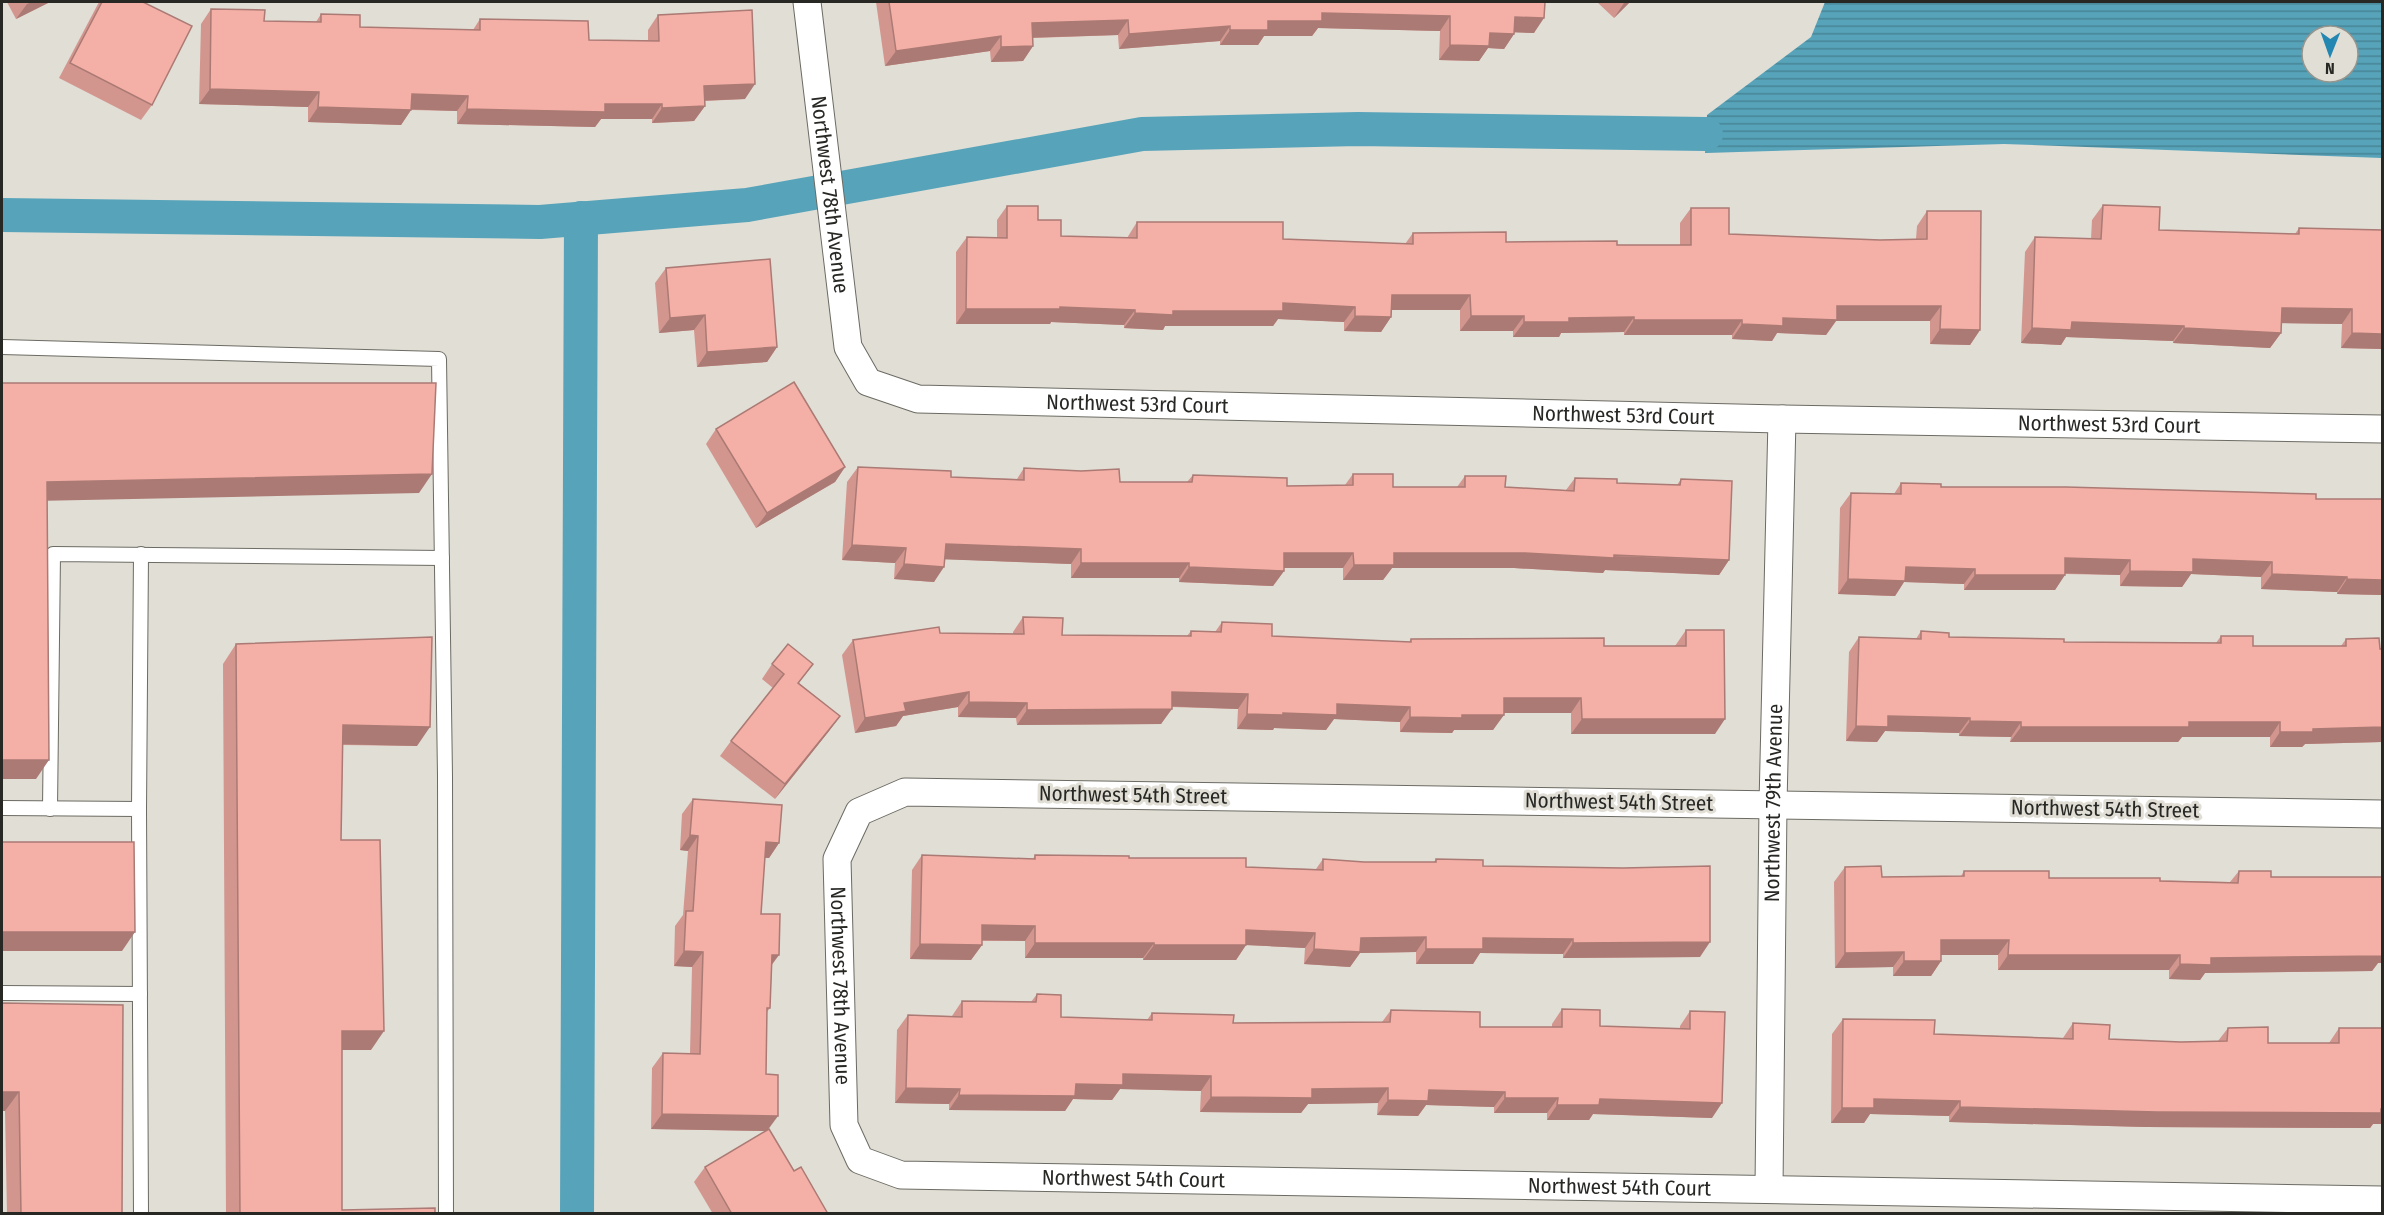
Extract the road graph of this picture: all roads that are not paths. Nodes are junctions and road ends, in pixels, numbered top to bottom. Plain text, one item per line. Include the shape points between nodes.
1 (807, 2) edge
2 (2, 347) edge
3 (868, 382) joint
4 (1782, 419) junction
5 (2382, 429) edge
6 (141, 554) junction
7 (442, 558) junction
8 (1773, 804) junction
9 (2, 808) edge
10 (50, 808) junction
11 (139, 809) junction
12 (859, 812) joint
13 (2382, 814) edge
14 (2, 993) edge
15 (140, 994) junction
16 (860, 1160) joint
17 (1769, 1189) junction
18 (2382, 1200) edge
19 (141, 1214) edge
20 (446, 1214) edge

1 - 3 street, Northwest 78th Avenue via 848,347
2 - 7 lane via 439,359
3 - 4 street, Northwest 53rd Court via 918,399
4 - 5 street, Northwest 53rd Court
4 - 8 street, Northwest 79th Avenue
6 - 7 lane
6 - 10 lane via 53,554
6 - 11 lane
7 - 20 lane
8 - 12 street, Northwest 54th Street via 905,792
8 - 13 street, Northwest 54th Street
8 - 17 street, Northwest 79th Avenue
9 - 10 lane
10 - 11 lane
11 - 15 lane
12 - 16 street, Northwest 78th Avenue via 837,859 844,1125
14 - 15 lane
15 - 19 lane
16 - 17 street, Northwest 54th Court via 901,1175
17 - 18 street, Northwest 54th Court

